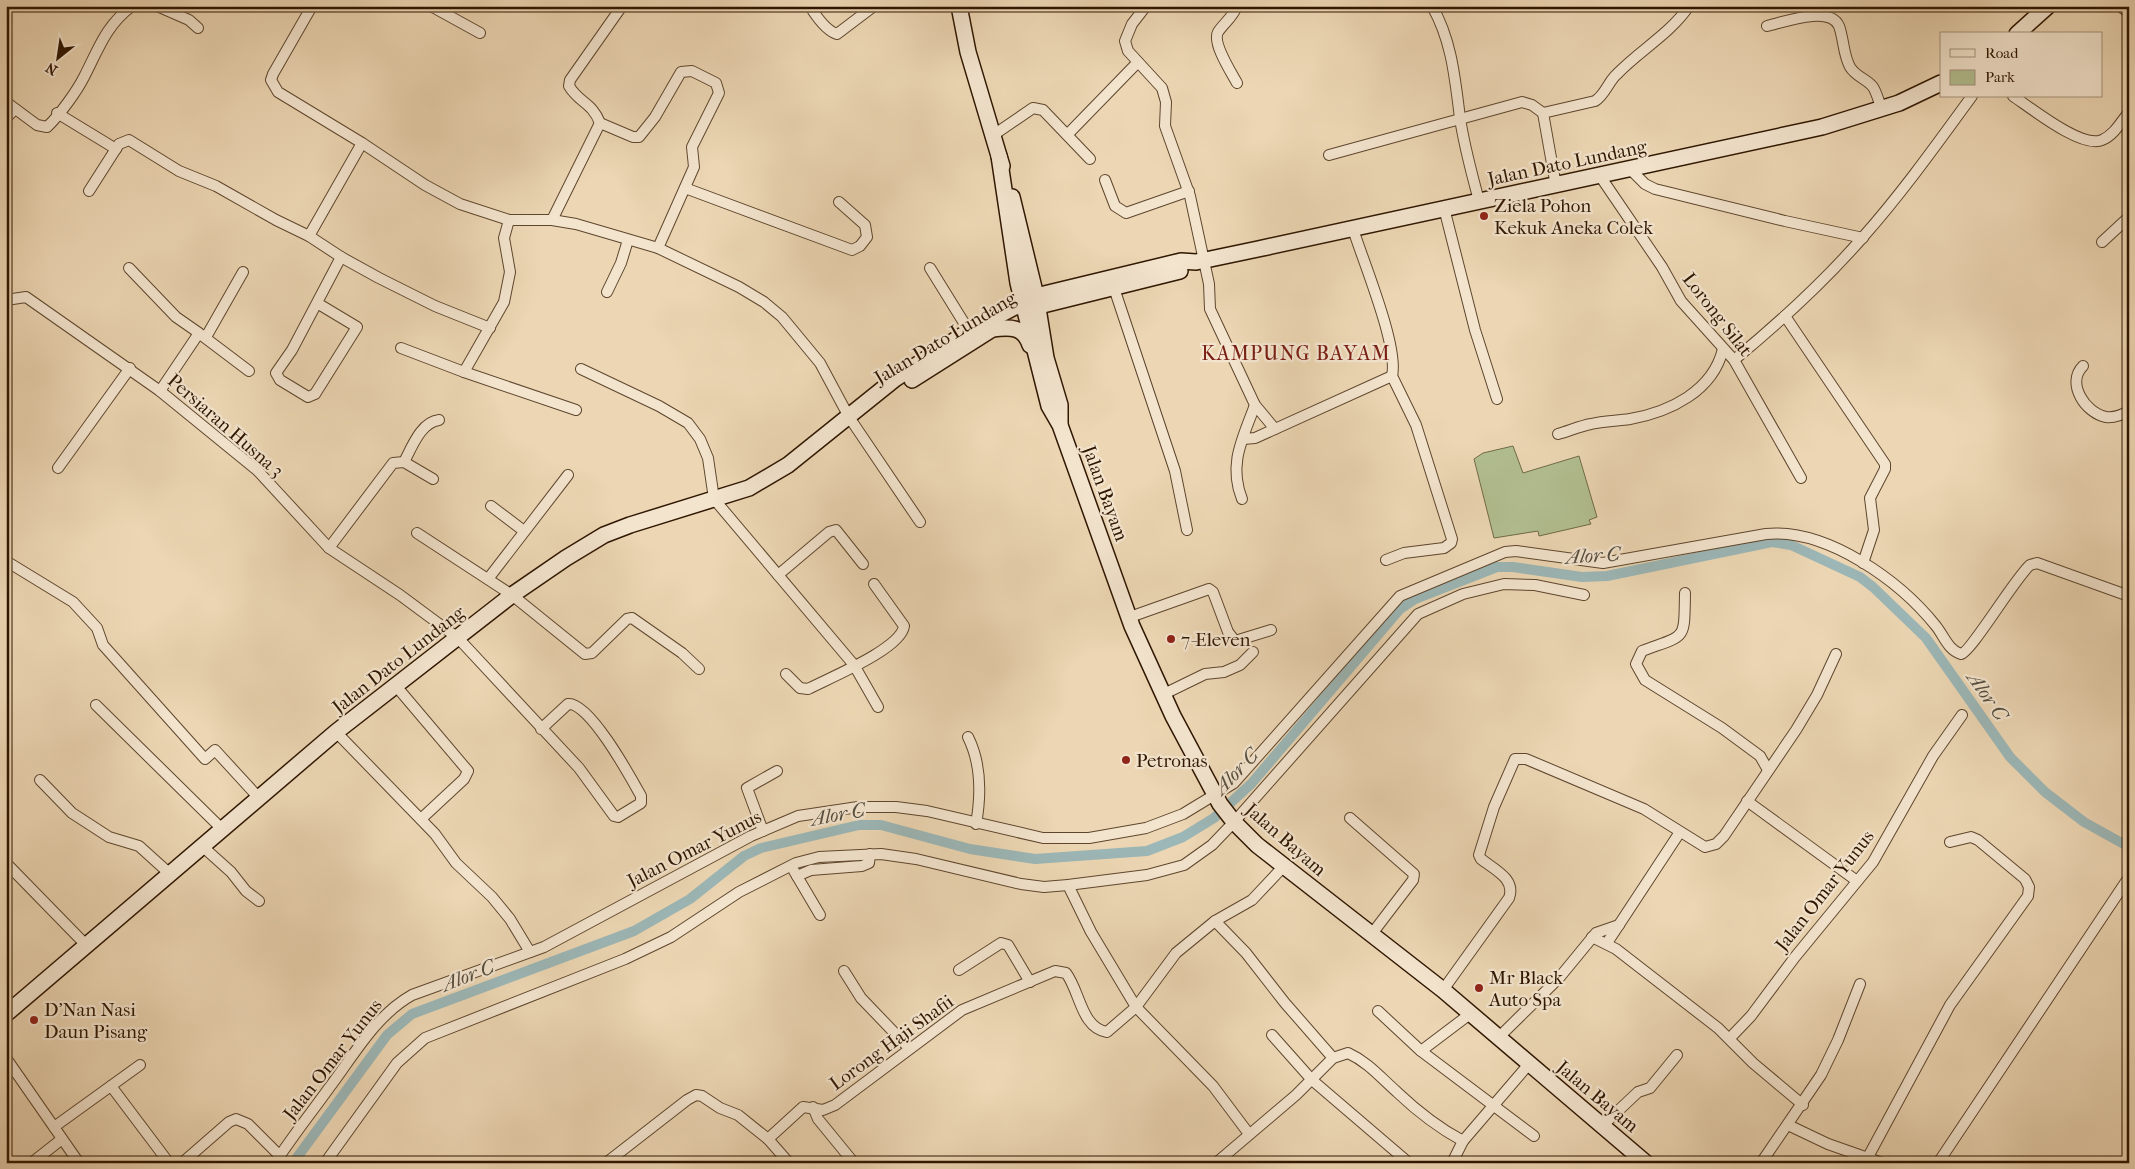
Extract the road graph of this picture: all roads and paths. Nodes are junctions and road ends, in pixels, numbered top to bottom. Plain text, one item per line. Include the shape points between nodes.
1 (132, 6) edge
2 (157, 6) edge
3 (312, 6) edge
4 (431, 6) edge
5 (622, 6) edge
6 (814, 6) edge
7 (959, 6) edge
8 (1146, 6) edge
9 (1236, 6) edge
10 (1432, 6) edge
11 (1689, 6) edge
12 (2048, 6) edge
13 (2119, 6) edge
14 (873, 7) edge
15 (2129, 12) edge
16 (1767, 26) dead end
17 (198, 28) dead end
18 (480, 32) dead end
19 (2019, 32) edge
20 (1138, 62) junction
21 (1236, 83) dead end
22 (1940, 83) edge
23 (1971, 98) edge
24 (2016, 98) edge
25 (11, 105) edge
26 (1882, 109) junction
27 (2129, 112) edge
28 (57, 113) junction
29 (1543, 113) junction
30 (6, 118) edge
31 (1460, 119) junction
32 (600, 123) junction
33 (1068, 134) junction
34 (992, 136) junction
35 (362, 143) junction
36 (116, 149) junction
37 (1328, 155) dead end
38 (999, 156) junction
39 (1090, 159) dead end
40 (1630, 169) junction
41 (1600, 176) junction
42 (1105, 180) dead end
43 (1556, 186) junction
44 (685, 188) junction
45 (89, 191) dead end
46 (1189, 191) junction
47 (1479, 201) junction
48 (839, 202) dead end
49 (1444, 208) junction
50 (2129, 217) edge
51 (509, 220) junction
52 (552, 220) junction
53 (1353, 229) junction
54 (309, 236) junction
55 (1863, 238) junction
56 (628, 240) junction
57 (2102, 242) dead end
58 (658, 248) junction
59 (1026, 250) junction
60 (341, 257) junction
61 (1200, 261) junction
62 (128, 268) dead end
63 (930, 268) dead end
64 (243, 272) dead end
65 (1018, 284) junction
66 (1114, 288) junction
67 (1075, 291) junction
68 (607, 292) dead end
69 (6, 300) edge
70 (317, 303) junction
71 (1031, 304) junction
72 (1786, 316) junction
73 (989, 326) junction
74 (490, 328) junction
75 (969, 331) junction
76 (203, 335) junction
77 (401, 348) dead end
78 (1723, 349) junction
79 (1041, 359) junction
80 (1734, 360) junction
81 (2083, 366) dead end
82 (130, 368) junction
83 (581, 369) dead end
84 (249, 371) dead end
85 (464, 372) junction
86 (1392, 376) junction
87 (160, 391) junction
88 (1497, 399) dead end
89 (1255, 405) junction
90 (576, 410) dead end
91 (2129, 411) edge
92 (854, 413) junction
93 (439, 420) dead end
94 (1275, 429) junction
95 (1558, 434) dead end
96 (1243, 439) junction
97 (404, 462) junction
98 (58, 468) dead end
99 (568, 474) dead end
100 (1801, 478) dead end
101 (433, 479) dead end
102 (714, 499) junction
103 (1242, 499) dead end
104 (491, 506) dead end
105 (920, 522) dead end
106 (1187, 530) dead end
107 (524, 531) junction
108 (417, 533) dead end
109 (329, 548) junction
110 (1386, 560) dead end
111 (6, 561) edge
112 (1863, 563) junction
113 (863, 564) dead end
114 (778, 575) junction
115 (488, 579) junction
116 (874, 584) dead end
117 (1685, 593) dead end
118 (512, 595) junction
119 (1584, 595) dead end
120 (2129, 596) edge
121 (1130, 617) junction
122 (1271, 630) dead end
123 (458, 638) junction
124 (1253, 652) dead end
125 (1836, 654) dead end
126 (854, 665) junction
127 (699, 669) dead end
128 (786, 674) dead end
129 (396, 686) junction
130 (1164, 694) junction
131 (96, 704) dead end
132 (878, 707) dead end
133 (1962, 714) dead end
134 (541, 730) junction
135 (336, 732) junction
136 (968, 737) dead end
137 (1768, 770) junction
138 (777, 771) dead end
139 (40, 780) dead end
140 (259, 798) junction
141 (1217, 799) junction
142 (1747, 801) junction
143 (1350, 818) dead end
144 (421, 819) junction
145 (1232, 820) junction
146 (976, 824) junction
147 (222, 829) junction
148 (763, 831) junction
149 (1680, 832) junction
150 (1950, 842) dead end
151 (202, 846) junction
152 (870, 854) junction
153 (6, 863) edge
154 (791, 865) junction
155 (1284, 866) junction
156 (170, 874) junction
157 (797, 876) junction
158 (2129, 877) edge
159 (1857, 881) junction
160 (1068, 885) junction
161 (259, 901) dead end
162 (820, 915) dead end
163 (1216, 921) junction
164 (1619, 924) junction
165 (1371, 935) junction
166 (1592, 937) junction
167 (1607, 943) junction
168 (87, 946) junction
169 (530, 952) junction
170 (959, 970) dead end
171 (844, 972) dead end
172 (1030, 982) junction
173 (1860, 984) dead end
174 (1443, 990) junction
175 (1136, 1007) junction
176 (1378, 1011) dead end
177 (6, 1014) edge
178 (1470, 1014) junction
179 (1272, 1035) dead end
180 (1498, 1038) junction
181 (1730, 1038) junction
182 (909, 1048) junction
183 (1421, 1051) junction
184 (1677, 1055) dead end
185 (6, 1058) edge
186 (1333, 1058) junction
187 (1529, 1064) junction
188 (140, 1065) dead end
189 (1312, 1080) junction
190 (111, 1086) junction
191 (1803, 1105) junction
192 (813, 1107) junction
193 (1492, 1107) junction
194 (1788, 1125) junction
195 (1602, 1126) junction
196 (54, 1128) junction
197 (1249, 1134) junction
198 (1534, 1136) dead end
199 (62, 1139) junction
200 (768, 1139) junction
201 (1463, 1142) junction
202 (1868, 1157) junction
203 (278, 1159) edge
204 (34, 1161) dead end
205 (78, 1163) edge
206 (169, 1163) edge
207 (182, 1163) edge
208 (324, 1163) edge
209 (606, 1163) edge
210 (789, 1163) edge
211 (854, 1163) edge
212 (1216, 1163) edge
213 (1409, 1163) edge
214 (1452, 1163) edge
215 (1646, 1163) edge
216 (1761, 1163) edge
217 (1882, 1163) edge
218 (1938, 1163) edge

1 - 28 street via 112,24 81,82
2 - 17 street via 189,20
3 - 35 street via 272,80 278,92 290,101
4 - 18 street
5 - 32 street via 570,80 573,92 595,111
6 - 14 street via 813,11 821,21 837,34
7 - 34 main road via 968,52
8 - 20 street via 1132,24 1125,41 1128,51
9 - 21 street via 1234,14 1217,34 1216,44
10 - 31 street via 1444,31 1457,82
11 - 29 street via 1665,33 1617,73 1600,98
12 - 19 main road
13 - 15 street
16 - 26 street via 1822,14 1832,17 1838,25 1843,51 1851,68 1873,87
20 - 33 street
20 - 46 street via 1162,88 1166,102 1165,126
22 - 26 main road, Jalan Dato Lundang
23 - 55 street
24 - 27 street via 2073,135 2089,140 2101,141 2112,134
25 - 28 street via 45,128
25 - 30 street
26 - 40 main road, Jalan Dato Lundang via 1822,127
28 - 36 street
29 - 31 street via 1522,102
29 - 43 street
31 - 37 street
31 - 47 street
32 - 44 street via 639,137 655,117 680,72 692,71 716,83 719,93 692,147 694,167
32 - 52 street
33 - 34 street via 1043,110 1033,108
33 - 39 street
34 - 38 main road
35 - 51 street via 460,204
35 - 54 street
36 - 45 street
36 - 54 street via 122,141 133,141 179,172 216,186
38 - 59 main road
38 - 65 main road
40 - 41 main road, Jalan Dato Lundang
40 - 55 street via 1655,189
41 - 43 main road, Jalan Dato Lundang
41 - 78 street, Lorong Silat via 1662,267 1681,301
42 - 46 street via 1115,206 1126,213
43 - 47 main road, Jalan Dato Lundang
44 - 48 street via 852,250 868,237 865,225
44 - 58 street
46 - 61 street
47 - 49 main road, Jalan Dato Lundang
49 - 53 main road, Jalan Dato Lundang
49 - 88 street via 1475,330
50 - 57 street
51 - 52 street
51 - 74 street via 504,238 510,272 508,288
52 - 56 street
53 - 61 main road, Jalan Dato Lundang
53 - 86 street via 1386,332 1394,367
54 - 60 street
55 - 72 street
56 - 58 street
56 - 68 street
58 - 92 street via 739,287 782,317 820,363
59 - 67 main road via 1045,282
59 - 71 main road
60 - 70 street
60 - 74 street via 435,306
61 - 66 main road, Jalan Dato Lundang via 1186,270
61 - 67 main road, Jalan Dato Lundang via 1181,261
61 - 89 street via 1209,284 1210,309
62 - 76 street via 176,317
63 - 75 street
64 - 76 street
65 - 71 main road
65 - 73 main road via 1016,292
66 - 67 main road, Jalan Dato Lundang
66 - 106 street via 1175,472
67 - 71 main road, Jalan Dato Lundang
67 - 79 main road via 1052,313 1047,323
69 - 82 street, Persiaran Husna 3 via 26,297
70 - 70 street via 276,373 280,380 308,397 315,394 357,327
71 - 73 main road, Jalan Dato Lundang
71 - 79 main road, Jalan Bayam
72 - 80 street
72 - 112 street via 1885,464 1870,498 1874,530
73 - 75 main road, Jalan Dato Lundang
73 - 79 main road via 1020,330
73 - 92 main road, Jalan Dato Lundang via 900,388
74 - 85 street
75 - 92 main road, Jalan Dato Lundang via 895,379
76 - 84 street
76 - 87 street
77 - 85 street
78 - 80 street, Lorong Silat
78 - 95 street via 1712,377 1700,389 1669,408
79 - 121 main road, Jalan Bayam via 1060,405 1060,425
80 - 100 street, Lorong Silat
81 - 91 street via 2076,375 2076,384 2085,405 2106,417
82 - 87 street, Persiaran Husna 3
82 - 98 street
83 - 102 street via 660,406 688,423 708,458
85 - 90 street
86 - 94 street
86 - 110 street via 1416,425 1452,539 1444,548 1404,553
87 - 109 street, Persiaran Husna 3 via 257,470
89 - 94 street
89 - 96 street
92 - 102 main road, Jalan Dato Lundang via 764,480
92 - 105 street
93 - 97 street via 424,428
94 - 96 street via 1255,438
96 - 103 street via 1235,474
97 - 101 street
97 - 109 street via 393,463
99 - 107 street
102 - 114 street
102 - 118 main road, Jalan Dato Lundang via 604,536
104 - 107 street
107 - 115 street
108 - 115 street
109 - 123 street, Persiaran Husna 3
111 - 140 street via 73,602 99,630 103,645 205,759 215,750
112 - 120 street, Jalan Omar Yunus via 1891,582 1936,626 1952,650 1961,654 1969,648 2030,565 2036,563
112 - 141 street, Jalan Omar Yunus via 1823,544 1780,532 1603,563 1516,551 1496,554 1400,596
113 - 114 street via 836,530 829,532
114 - 126 street
115 - 118 street
116 - 126 street via 904,626 903,632 882,652
117 - 137 street via 1683,632 1677,638 1642,650 1636,664 1645,680 1722,728 1760,756
118 - 123 main road, Jalan Dato Lundang
118 - 127 street via 584,654 592,653 627,619 632,618
119 - 145 street via 1535,585 1504,584 1463,594 1418,614
121 - 122 street via 1209,589 1214,592 1228,632 1235,640
121 - 130 main road, Jalan Bayam
123 - 129 main road, Jalan Dato Lundang
123 - 134 street, Persiaran Husna 3
124 - 130 street via 1240,665 1224,672 1205,674
125 - 137 street via 1817,695
126 - 128 street via 805,690
126 - 132 street
129 - 135 main road, Jalan Dato Lundang
129 - 144 street via 468,771 464,779
130 - 141 main road, Jalan Bayam
131 - 147 street
133 - 159 street, Jalan Omar Yunus via 1950,729 1877,855
134 - 134 street, Persiaran Husna 3 via 579,768 614,816 639,806 641,796 614,748 575,705 568,704
135 - 140 main road, Jalan Dato Lundang
135 - 144 street
136 - 146 street via 980,790
137 - 142 street
138 - 148 street via 747,788
139 - 156 street via 72,813 109,837 139,846
140 - 147 main road, Jalan Dato Lundang
141 - 145 main road, Jalan Bayam
141 - 146 street, Jalan Omar Yunus via 1146,828 1089,838 1043,838
142 - 149 street via 1716,844 1706,847
142 - 159 street
143 - 165 street via 1414,874 1413,880
144 - 169 street via 456,862 492,897
145 - 155 main road, Jalan Bayam
145 - 160 street via 1212,846 1184,865 1147,875
146 - 148 street, Jalan Omar Yunus via 919,810 858,807 798,816
147 - 151 main road, Jalan Dato Lundang
148 - 169 street, Jalan Omar Yunus
149 - 164 street
149 - 174 street via 1644,809 1526,759 1515,759 1494,807 1479,855 1481,860 1510,881 1512,889 1504,906
150 - 202 street via 1971,837 1978,840 2025,879 2029,887 2028,896 1950,1005
151 - 156 main road, Jalan Dato Lundang
151 - 161 street
152 - 154 street via 819,857
152 - 157 street via 869,863 862,866 811,870
152 - 160 street via 916,859 1021,884 1044,887
153 - 168 street
154 - 157 street
154 - 208 street via 739,892 671,936 625,959 425,1038 397,1063
155 - 163 street, Lorong Haji Shafii via 1252,900
155 - 165 main road, Jalan Bayam
156 - 168 main road, Jalan Dato Lundang
157 - 162 street
158 - 218 street
159 - 181 street, Jalan Omar Yunus
160 - 175 street via 1090,932
163 - 175 street, Lorong Haji Shafii via 1176,953
163 - 186 street
164 - 166 street
164 - 167 street
165 - 174 main road, Jalan Bayam
166 - 167 street
166 - 180 street via 1559,978
167 - 181 street
168 - 177 main road, Jalan Dato Lundang
169 - 203 street, Jalan Omar Yunus via 412,994 396,1004 362,1043
170 - 172 street via 1001,943 1008,945
171 - 182 street via 861,998
172 - 175 street, Lorong Haji Shafii via 1055,970 1066,974 1089,1022 1100,1031 1107,1032
172 - 182 street, Lorong Haji Shafii via 962,1010
173 - 191 street via 1838,1040
174 - 178 main road, Jalan Bayam
175 - 197 street via 1213,1086
176 - 183 street
178 - 180 main road, Jalan Bayam
178 - 183 street
179 - 189 street
180 - 187 main road, Jalan Bayam
181 - 191 street
182 - 192 street, Lorong Haji Shafii via 835,1105 823,1110
183 - 193 street
184 - 195 street via 1650,1088 1638,1092
185 - 196 street
186 - 189 street
186 - 201 street via 1348,1053 1359,1057 1435,1124
187 - 193 street
187 - 195 main road, Jalan Bayam
188 - 190 street
189 - 197 street
189 - 213 street
190 - 196 street
190 - 206 street
191 - 194 street
192 - 200 street, Lorong Haji Shafii via 803,1107
192 - 211 street via 818,1120
193 - 198 street
193 - 201 street
194 - 202 street via 1828,1144
194 - 216 street
195 - 215 main road, Jalan Bayam
196 - 199 street
197 - 212 street
199 - 204 street
199 - 205 street
200 - 209 street via 738,1115 696,1095
200 - 210 street
201 - 214 street
202 - 217 street
203 - 207 street via 248,1124 236,1119

